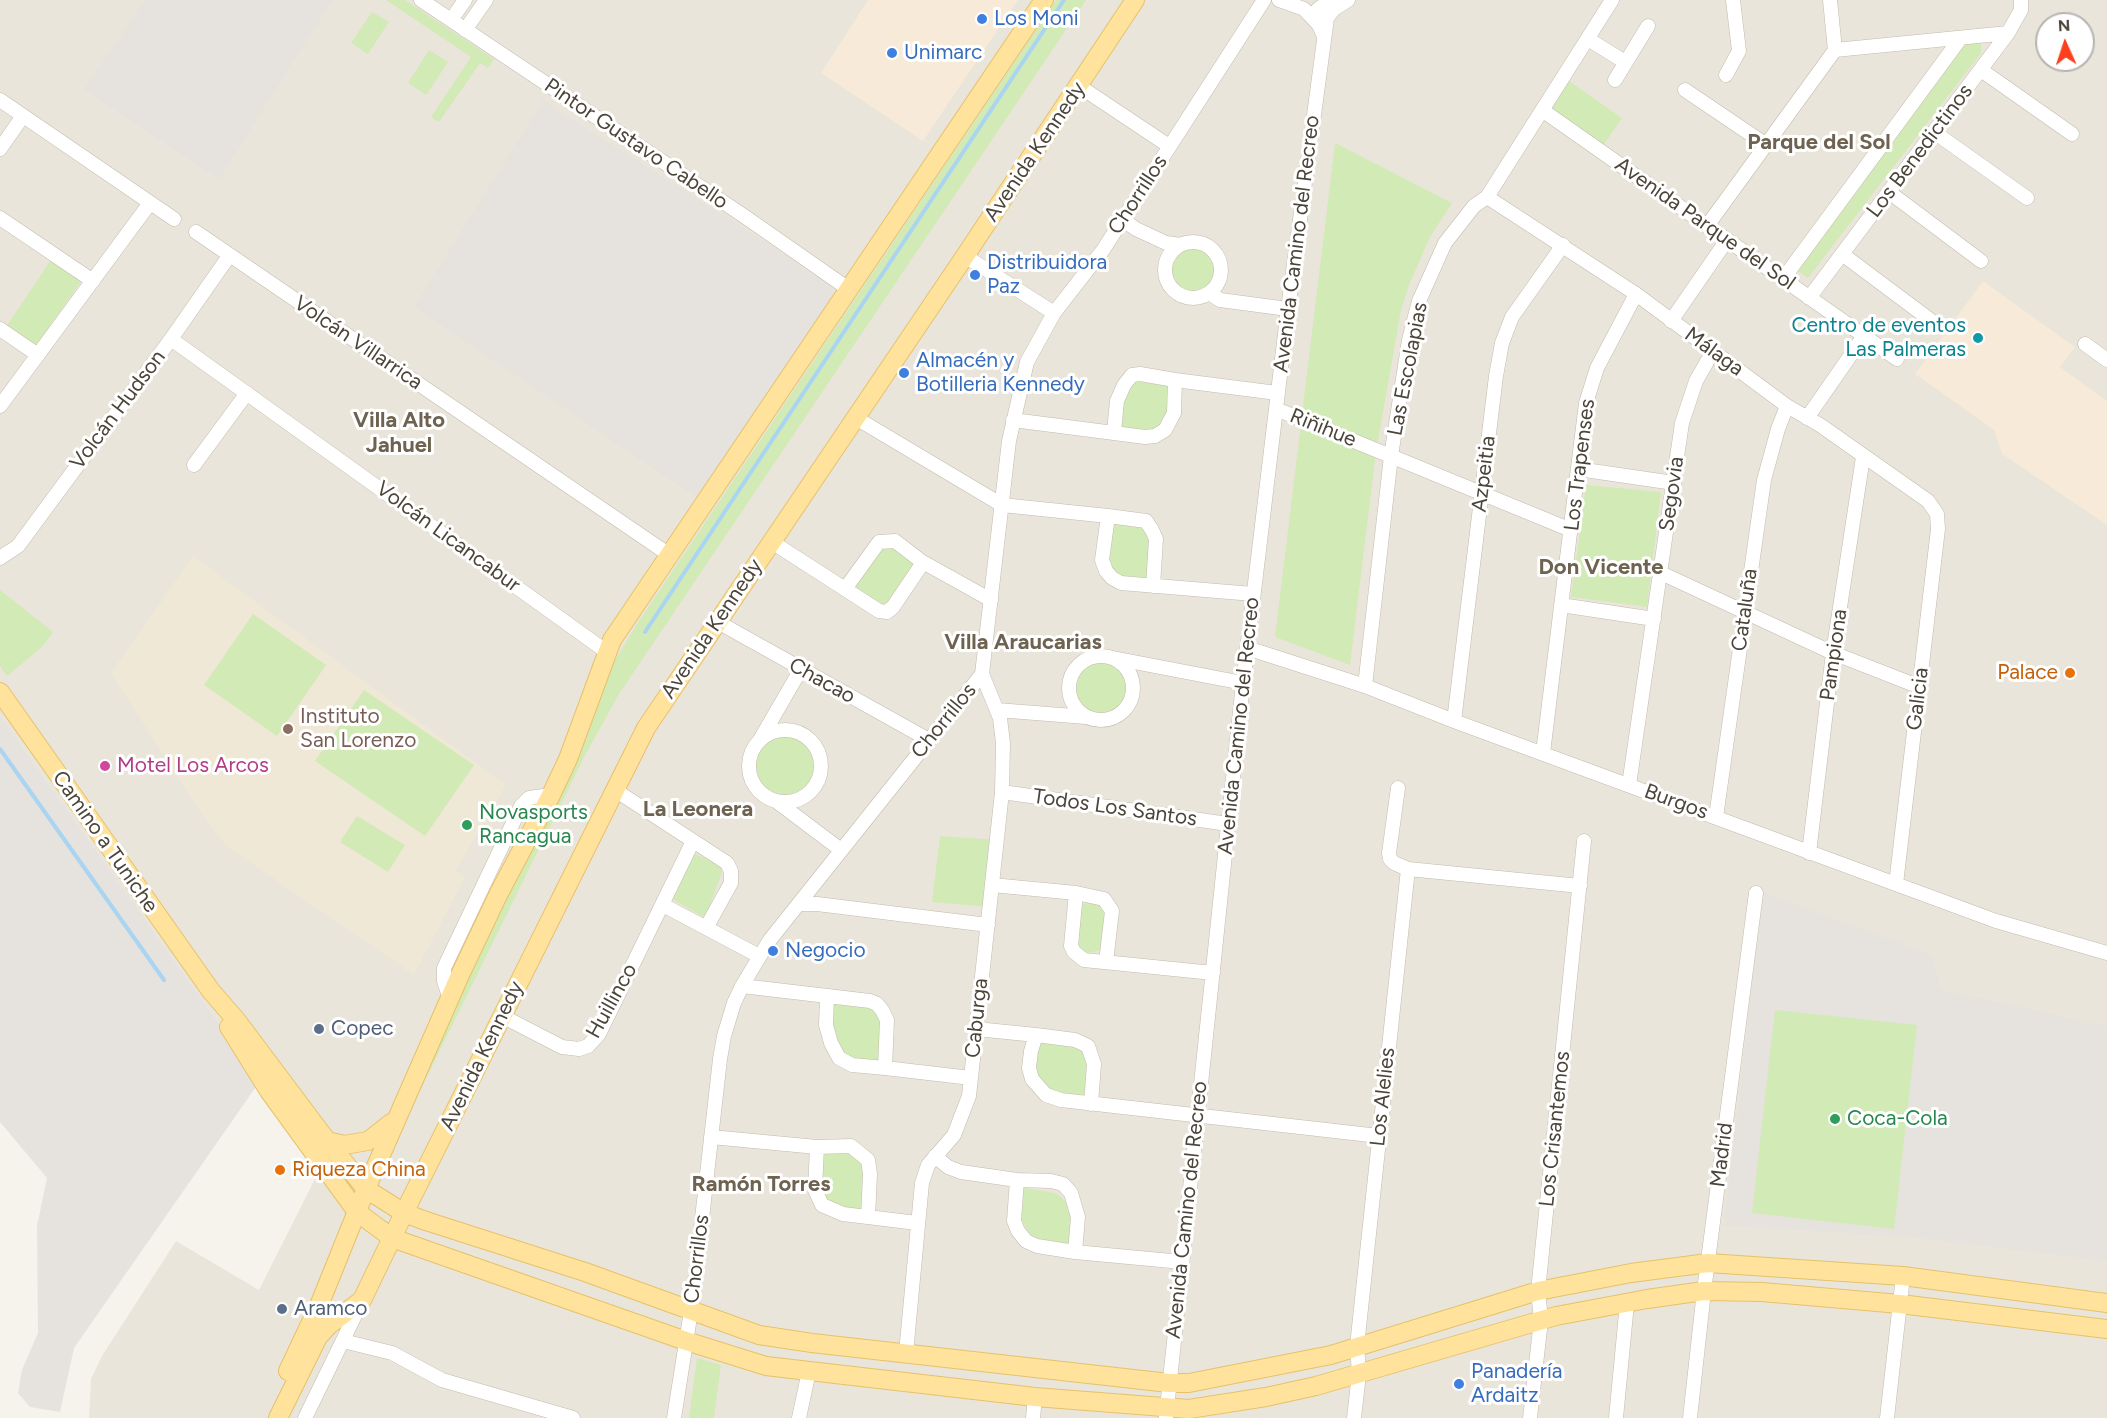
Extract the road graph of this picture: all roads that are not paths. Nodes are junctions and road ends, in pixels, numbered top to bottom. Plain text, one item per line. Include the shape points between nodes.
1 (421, 0) edge
2 (465, 0) edge
3 (486, 0) edge
4 (1044, 0) edge
5 (1135, 0) edge
6 (1264, 0) edge
7 (1279, 0) edge
8 (1337, 0) edge
9 (1348, 0) edge
10 (1612, 0) edge
11 (1733, 0) edge
12 (1830, 0) edge
13 (2021, 0) edge
14 (1313, 17) junction
15 (451, 20) junction
16 (1648, 26) dead end
17 (465, 30) junction
18 (2008, 33) junction
19 (1324, 36) junction
20 (1588, 39) junction
21 (1960, 39) junction
22 (1835, 50) junction
23 (1625, 62) junction
24 (1981, 69) junction
25 (1726, 75) dead end
26 (1615, 80) dead end
27 (1078, 86) junction
28 (1685, 90) dead end
29 (0, 100) edge
30 (1542, 110) junction
31 (23, 116) junction
32 (1934, 132) junction
33 (2072, 134) dead end
34 (1765, 144) junction
35 (1169, 146) junction
36 (0, 149) edge
37 (1889, 192) junction
38 (1486, 197) junction
39 (2027, 198) dead end
40 (150, 203) junction
41 (0, 218) edge
42 (174, 219) dead end
43 (1123, 220) junction
44 (1707, 226) junction
45 (196, 232) dead end
46 (1727, 240) junction
47 (1181, 245) junction
48 (1563, 245) junction
49 (1842, 254) junction
50 (229, 256) junction
51 (965, 256) junction
52 (1981, 261) dead end
53 (1783, 279) junction
54 (93, 281) junction
55 (850, 290) junction
56 (1209, 293) junction
57 (1636, 294) junction
58 (1809, 298) junction
59 (1288, 309) junction
60 (1054, 313) junction
61 (1671, 321) junction
62 (1933, 322) dead end
63 (0, 329) edge
64 (1864, 336) junction
65 (171, 339) junction
66 (2085, 344) dead end
67 (1713, 351) junction
68 (38, 356) junction
69 (1896, 359) dead end
70 (2107, 360) edge
71 (1175, 380) junction
72 (247, 393) junction
73 (1277, 393) junction
74 (1787, 405) junction
75 (0, 406) edge
76 (1276, 409) junction
77 (856, 418) junction
78 (1808, 418) junction
79 (1012, 420) junction
80 (1114, 432) junction
81 (1391, 456) junction
82 (1863, 457) junction
83 (194, 465) dead end
84 (1578, 470) junction
85 (1674, 483) junction
86 (1481, 493) junction
87 (1002, 505) junction
88 (1937, 514) joint
89 (1108, 516) junction
90 (1571, 530) junction
91 (772, 542) junction
92 (671, 556) junction
93 (0, 558) edge
94 (921, 561) junction
95 (1661, 573) junction
96 (1153, 586) junction
97 (845, 589) junction
98 (1253, 594) junction
99 (991, 600) junction
100 (1561, 605) junction
101 (1745, 610) junction
102 (1654, 619) junction
103 (716, 621) junction
104 (1247, 648) junction
105 (607, 652) junction
106 (1833, 653) junction
107 (1117, 659) junction
108 (801, 669) junction
109 (982, 674) junction
110 (1243, 682) junction
111 (1365, 686) junction
112 (1920, 687) junction
113 (0, 692) edge
114 (997, 710) junction
115 (1086, 717) junction
116 (1454, 721) junction
117 (761, 739) junction
118 (929, 740) junction
119 (1543, 753) junction
120 (1629, 785) junction
121 (1398, 788) dead end
122 (615, 790) junction
123 (1002, 792) junction
124 (776, 800) junction
125 (1716, 817) junction
126 (1228, 824) junction
127 (1584, 841) dead end
128 (693, 842) junction
129 (841, 850) junction
130 (1809, 853) junction
131 (1408, 868) junction
132 (1896, 884) junction
133 (992, 885) junction
134 (1580, 886) junction
135 (1076, 893) junction
136 (1756, 893) dead end
137 (663, 904) junction
138 (799, 904) junction
139 (988, 925) junction
140 (706, 928) junction
141 (2107, 953) edge
142 (759, 956) junction
143 (1106, 962) junction
144 (1213, 973) junction
145 (742, 986) junction
146 (211, 991) junction
147 (828, 996) junction
148 (502, 1016) junction
149 (976, 1029) junction
150 (1036, 1035) junction
151 (885, 1068) junction
152 (971, 1078) junction
153 (1091, 1104) junction
154 (1198, 1116) junction
155 (396, 1117) junction
156 (1379, 1136) junction
157 (711, 1137) junction
158 (327, 1141) junction
159 (817, 1147) junction
160 (935, 1156) junction
161 (1017, 1180) junction
162 (366, 1189) junction
163 (357, 1212) junction
164 (404, 1213) junction
165 (868, 1217) junction
166 (917, 1223) junction
167 (392, 1238) junction
168 (497, 1244) junction
169 (1075, 1252) junction
170 (1182, 1262) junction
171 (1708, 1263) junction
172 (487, 1271) junction
173 (1903, 1276) junction
174 (1538, 1291) junction
175 (1704, 1291) junction
176 (362, 1300) junction
177 (1627, 1303) junction
178 (2107, 1303) edge
179 (1900, 1304) junction
180 (691, 1311) junction
181 (1541, 1320) junction
182 (2107, 1329) edge
183 (343, 1341) junction
184 (686, 1341) junction
185 (1357, 1346) junction
186 (906, 1353) junction
187 (809, 1371) junction
188 (1359, 1374) junction
189 (1169, 1383) junction
190 (1035, 1397) junction
191 (1166, 1413) edge
192 (265, 1418) edge
193 (278, 1418) edge
194 (305, 1418) edge
195 (573, 1418) edge
196 (674, 1418) edge
197 (799, 1418) edge
198 (1033, 1418) edge
199 (1354, 1418) edge
200 (1530, 1418) edge
201 (1616, 1418) edge
202 (1690, 1418) edge
203 (1887, 1418) edge

1 - 15 street, Pintor Gustavo Cabello
2 - 15 street
3 - 17 street
4 - 55 main road
5 - 27 main road, Avenida Kennedy
6 - 35 street, Chorrillos
7 - 14 street via 1304,9
8 - 14 street via 1318,9
9 - 19 street, Avenida Camino del Recreo via 1327,18
10 - 20 street, Las Escolapias
11 - 25 street via 1739,51
12 - 22 street
13 - 18 street, Los Benedictinos via 2021,10
14 - 19 street
15 - 17 street, Pintor Gustavo Cabello
16 - 23 street
17 - 55 street, Pintor Gustavo Cabello
18 - 21 street
18 - 24 street, Los Benedictinos
19 - 59 street, Avenida Camino del Recreo
20 - 23 street
20 - 30 street, Las Escolapias
21 - 22 street
21 - 53 street
22 - 34 street
23 - 26 street
24 - 32 street, Los Benedictinos
24 - 33 street
27 - 35 street
27 - 51 main road, Avenida Kennedy
28 - 34 street
29 - 31 street
30 - 38 street, Las Escolapias
30 - 44 street, Avenida Parque del Sol
31 - 36 street
31 - 40 street
32 - 37 street, Los Benedictinos
32 - 39 street
34 - 44 street
35 - 43 street, Chorrillos
37 - 49 street, Los Benedictinos
37 - 52 street
38 - 48 street, Málaga
38 - 81 street, Las Escolapias via 1445,243 1419,301
40 - 42 street
40 - 54 street
41 - 54 street
43 - 47 street via 1166,243
43 - 60 street, Chorrillos
44 - 46 street, Avenida Parque del Sol
45 - 50 street, Volcán Villarrica
46 - 53 street, Avenida Parque del Sol
46 - 61 street
47 - 56 street via 1199,243 1215,252 1220,278
47 - 56 street via 1173,250 1165,266 1169,284 1174,291 1191,298
48 - 57 street, Málaga
48 - 86 street, Azpeitia via 1517,309 1502,343
49 - 58 street, Los Benedictinos
49 - 62 street
50 - 65 street, Volcán Hudson
50 - 92 street, Volcán Villarrica
51 - 60 street
51 - 77 main road, Avenida Kennedy
53 - 58 street, Avenida Parque del Sol
54 - 68 street
55 - 92 main road
56 - 59 street via 1220,300
57 - 61 street, Málaga
57 - 84 street, Los Trapenses via 1590,385
58 - 64 street, Avenida Parque del Sol
59 - 73 street, Avenida Camino del Recreo
60 - 79 street, Chorrillos via 1028,362
61 - 67 street, Málaga
63 - 68 street
64 - 69 street, Avenida Parque del Sol
64 - 78 street
65 - 72 street, Volcán Licancabur
65 - 93 street, Volcán Hudson via 18,546
66 - 70 street
67 - 74 street, Málaga
67 - 85 street, Segovia via 1685,409
68 - 75 street
71 - 73 street
71 - 80 street via 1132,375 1117,400
71 - 80 street via 1174,413 1165,430 1145,437
72 - 83 street
72 - 105 street, Volcán Licancabur
73 - 76 street, Avenida Camino del Recreo
74 - 78 street, Málaga
74 - 101 street, Cataluña via 1764,480
76 - 81 street, Riñihue
76 - 98 street, Avenida Camino del Recreo
77 - 87 street
77 - 91 main road, Avenida Kennedy
78 - 82 street, Málaga
79 - 80 street
79 - 87 street, Chorrillos
81 - 86 street, Riñihue
81 - 111 street, Las Escolapias
82 - 88 street, Málaga via 1928,501
82 - 106 street, Pampiona
84 - 85 street
84 - 90 street, Los Trapenses
85 - 95 street, Segovia
86 - 90 street, Riñihue
86 - 116 street, Azpeitia
87 - 89 street
87 - 99 street, Chorrillos
88 - 112 street, Galicia
89 - 96 street via 1146,521 1152,530 1156,539
89 - 96 street via 1102,560 1106,571 1121,583
90 - 100 street, Los Trapenses
91 - 97 street
91 - 103 main road, Avenida Kennedy
92 - 105 main road
94 - 97 street via 894,541 879,542
94 - 97 street via 887,612
94 - 99 street
95 - 101 street
95 - 102 street, Segovia
96 - 98 street
98 - 104 street, Avenida Camino del Recreo
99 - 109 street, Chorrillos
100 - 102 street
100 - 119 street, Los Trapenses
101 - 106 street
101 - 125 street, Cataluña
102 - 120 street, Segovia
103 - 108 street, Chacao
103 - 122 main road, Avenida Kennedy via 646,728
104 - 110 street, Avenida Camino del Recreo
104 - 111 street, Burgos
105 - 155 main road via 568,759 499,893
106 - 112 street
106 - 130 street, Pampiona
107 - 110 street
107 - 115 street via 1131,674 1134,693 1130,702 1117,716 1107,720
107 - 115 street via 1087,658 1072,672 1069,693
108 - 117 street
108 - 118 street, Chacao
109 - 114 street, Caburga
109 - 118 street, Chorrillos
110 - 126 street, Avenida Camino del Recreo
111 - 116 street, Burgos
112 - 132 street, Galicia
113 - 146 main road, Camino a Tuniche
114 - 115 street
114 - 123 street, Caburga via 1003,744
116 - 119 street, Burgos
117 - 124 street via 750,755 750,774 759,791
117 - 124 street via 782,730 804,735 812,742 821,763 820,774 808,793 798,799
118 - 129 street, Chorrillos
119 - 120 street, Burgos
120 - 125 street, Burgos
121 - 131 street via 1389,853 1394,863
122 - 128 street
122 - 148 main road, Avenida Kennedy
123 - 126 street, Todos Los Santos
123 - 133 street, Caburga
124 - 129 street
125 - 130 street, Burgos
126 - 144 street, Avenida Camino del Recreo
127 - 134 street, Los Crisantemos
128 - 137 street, Huillinco
128 - 140 street via 727,863 731,871 731,883
129 - 138 street, Chorrillos
130 - 132 street, Burgos
131 - 134 street
131 - 156 street, Los Alelies
132 - 141 street, Burgos via 1996,921
133 - 135 street
133 - 139 street, Caburga
134 - 174 street, Los Crisantemos
135 - 143 street via 1104,899 1112,911
135 - 143 street via 1071,946 1084,960
136 - 171 street, Madrid
137 - 140 street
137 - 148 street, Huillinco via 599,1034 588,1046 562,1047
138 - 139 street
138 - 142 street, Chorrillos
139 - 149 street, Caburga
140 - 142 street
142 - 145 street, Chorrillos
143 - 144 street
144 - 154 street, Avenida Camino del Recreo
145 - 147 street
145 - 157 street, Chorrillos via 724,1036
146 - 158 main road, Camino a Tuniche
146 - 163 main road, Camino a Tuniche via 269,1090
147 - 151 street via 826,1025 839,1058 847,1064
147 - 151 street via 870,1001 882,1010 887,1020
148 - 164 main road, Avenida Kennedy
149 - 150 street
149 - 152 street, Caburga
150 - 153 street via 1029,1068 1032,1079 1046,1095
150 - 153 street via 1075,1040 1088,1046 1095,1072
151 - 152 street
152 - 160 street, Caburga via 962,1117 954,1134
153 - 154 street
154 - 156 street
154 - 170 street, Avenida Camino del Recreo
155 - 158 main road via 368,1141 344,1145
155 - 162 main road
156 - 185 street, Los Alelies
157 - 159 street
157 - 180 street, Chorrillos
158 - 162 main road, Camino a Tuniche
159 - 165 street via 815,1190 822,1205 843,1214
159 - 165 street via 851,1146 868,1160
160 - 161 street via 954,1170
160 - 166 street, Caburga via 922,1183
161 - 169 street via 1014,1221 1026,1241
161 - 169 street via 1051,1181 1063,1184 1071,1193 1078,1217
162 - 163 main road
162 - 164 main road, Camino a Tuniche
163 - 167 main road, Camino a Tuniche
163 - 192 main road via 321,1303
164 - 167 main road, Avenida Kennedy
164 - 168 main road, Camino a Tuniche
165 - 166 street
166 - 186 street, Caburga
167 - 172 main road, Camino a Tuniche
167 - 176 main road, Avenida Kennedy
168 - 172 main road
168 - 180 main road, Camino a Tuniche
169 - 170 street
170 - 189 street, Avenida Camino del Recreo
171 - 173 main road, Camino a Tuniche
171 - 174 main road, Camino a Tuniche
171 - 175 street, Madrid
172 - 184 main road, Camino a Tuniche
173 - 178 main road, Camino a Tuniche
173 - 179 street
174 - 181 street, Los Crisantemos
174 - 185 main road, Camino a Tuniche
175 - 177 main road, Camino a Tuniche
175 - 179 main road, Camino a Tuniche
175 - 202 street, Madrid
176 - 183 street, Avenida Kennedy
176 - 193 main road, Avenida Kennedy via 318,1337
177 - 181 main road, Camino a Tuniche
177 - 201 street
179 - 182 main road, Camino a Tuniche
179 - 203 street
180 - 184 street, Chorrillos
180 - 186 main road, Camino a Tuniche via 772,1338
181 - 188 main road, Camino a Tuniche
181 - 200 street, Los Crisantemos
183 - 194 street, Avenida Kennedy
183 - 195 street via 392,1353 442,1380
184 - 187 main road, Camino a Tuniche via 766,1366
184 - 196 street, Chorrillos
185 - 188 street, Los Alelies
185 - 189 main road, Camino a Tuniche via 1199,1382
186 - 189 main road, Camino a Tuniche
187 - 190 main road, Camino a Tuniche
187 - 197 street
188 - 191 main road, Camino a Tuniche via 1266,1397
188 - 199 street, Los Alelies
189 - 191 street, Avenida Camino del Recreo
190 - 191 main road, Camino a Tuniche
190 - 198 street

